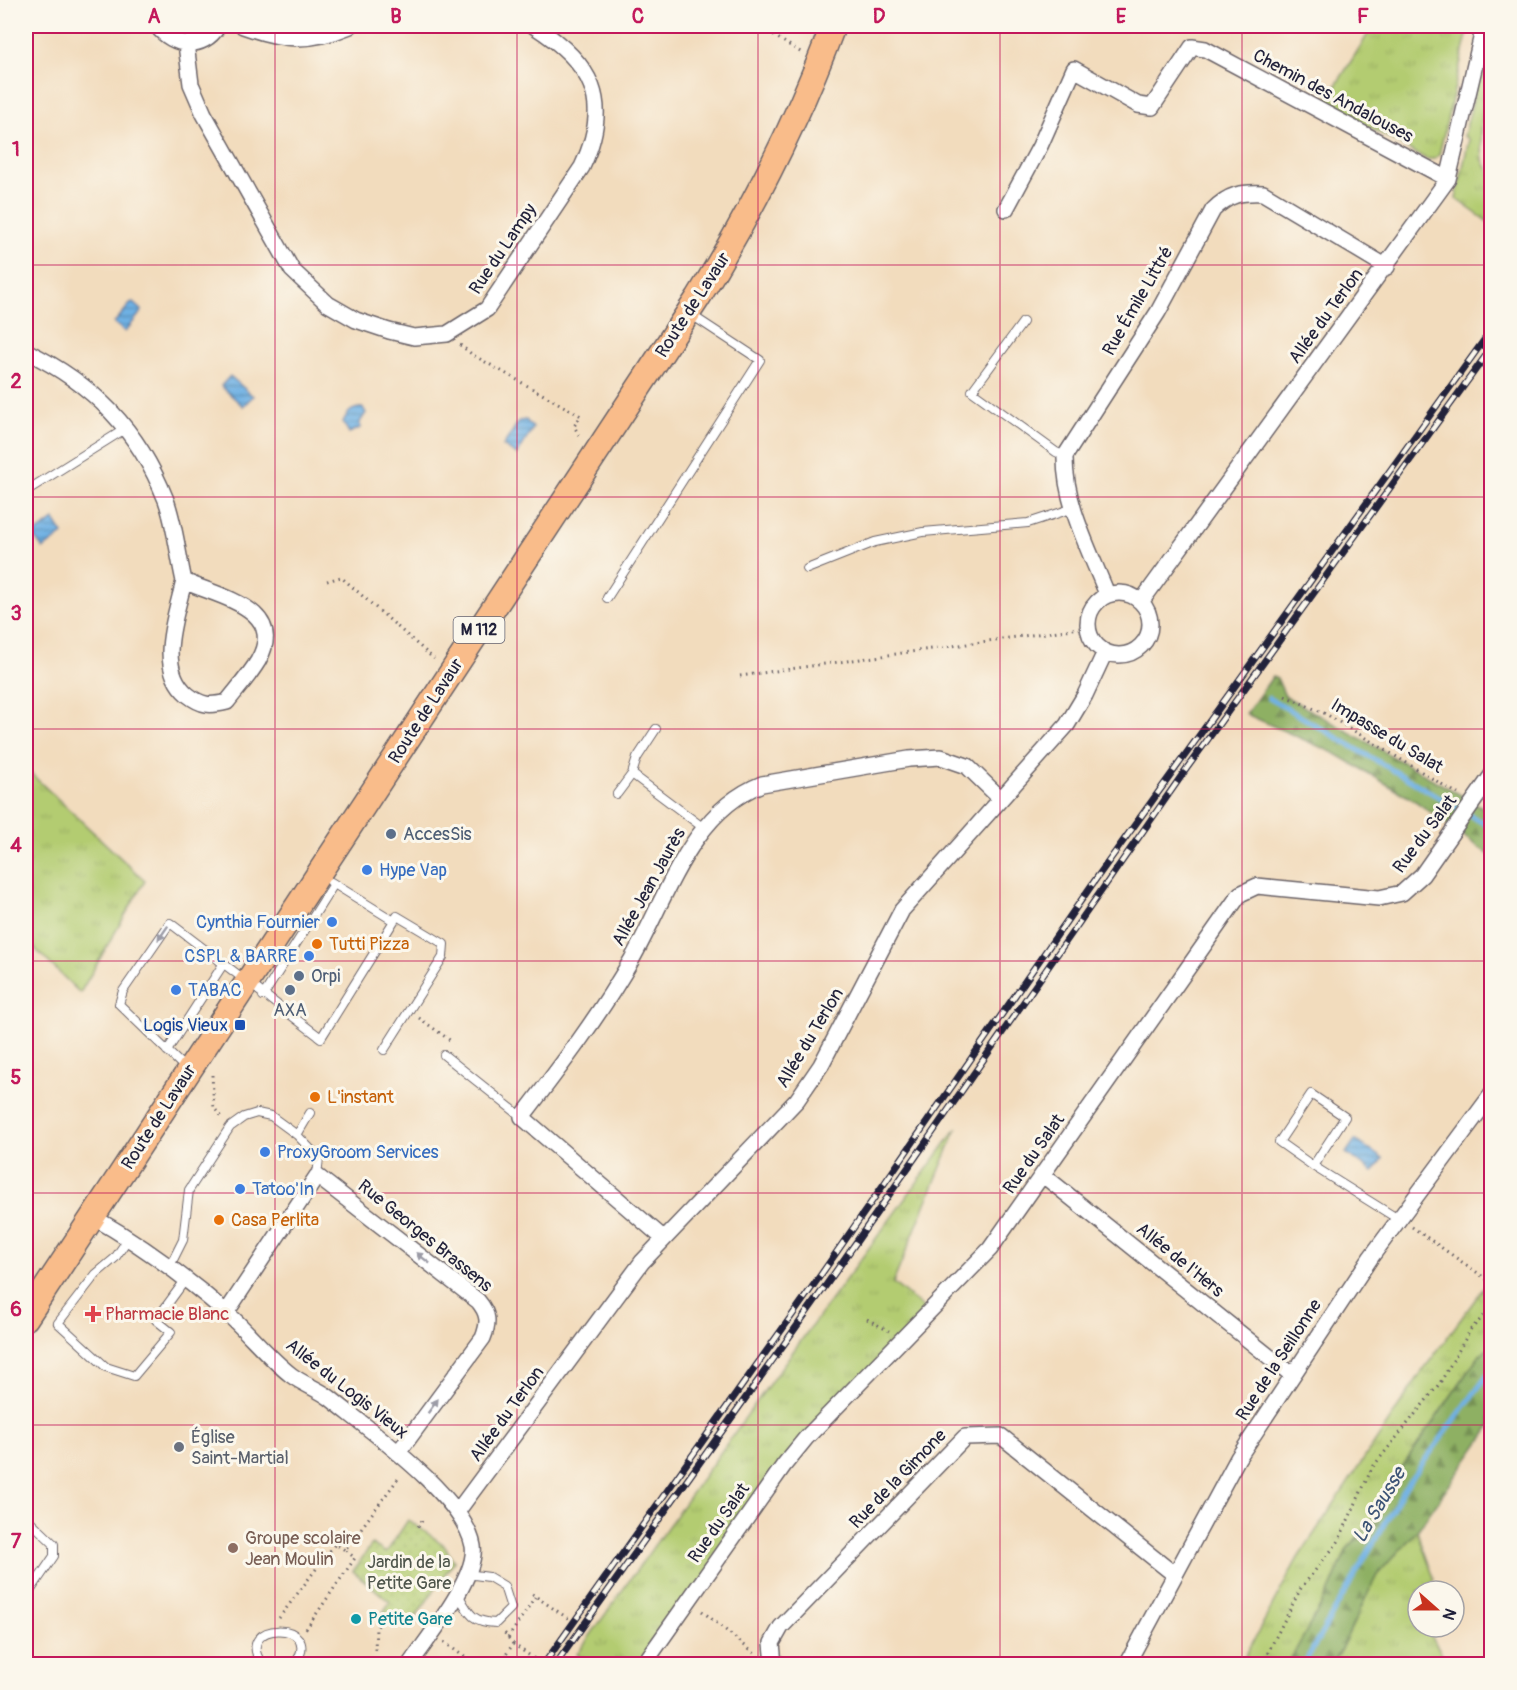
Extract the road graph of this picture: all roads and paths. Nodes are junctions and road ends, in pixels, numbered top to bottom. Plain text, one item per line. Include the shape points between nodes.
1 (158, 26) edge
2 (218, 26) edge
3 (243, 26) edge
4 (351, 26) edge
5 (534, 26) edge
6 (758, 26) edge
7 (833, 26) edge
8 (764, 27) edge
9 (1486, 27) edge
10 (186, 44) junction
11 (806, 44) dead end
12 (802, 53) junction
13 (798, 64) dead end
14 (1448, 179) junction
15 (1006, 209) dead end
16 (1387, 267) junction
17 (688, 313) junction
18 (1023, 322) dead end
19 (447, 334) junction
20 (26, 351) edge
21 (125, 429) junction
22 (584, 443) dead end
23 (1065, 456) junction
24 (26, 491) edge
25 (1074, 508) junction
26 (807, 569) dead end
27 (184, 581) junction
28 (327, 581) dead end
29 (1107, 594) junction
30 (607, 598) dead end
31 (1141, 602) junction
32 (1087, 627) junction
33 (1105, 652) junction
34 (440, 664) dead end
35 (740, 676) dead end
36 (1285, 696) dead end
37 (656, 729) dead end
38 (632, 774) junction
39 (1491, 775) edge
40 (617, 794) dead end
41 (1001, 799) junction
42 (1473, 803) junction
43 (705, 829) junction
44 (326, 879) junction
45 (394, 921) junction
46 (224, 963) junction
47 (255, 989) junction
48 (411, 1012) junction
49 (451, 1041) dead end
50 (384, 1050) dead end
51 (167, 1051) junction
52 (444, 1055) dead end
53 (198, 1070) junction
54 (1491, 1094) edge
55 (310, 1113) dead end
56 (522, 1117) junction
57 (230, 1127) junction
58 (297, 1135) junction
59 (1313, 1166) junction
60 (1043, 1175) junction
61 (317, 1176) junction
62 (93, 1217) junction
63 (1398, 1218) junction
64 (663, 1238) junction
65 (128, 1239) junction
66 (170, 1266) junction
67 (186, 1279) junction
68 (1491, 1283) edge
69 (1491, 1308) edge
70 (226, 1313) junction
71 (26, 1318) edge
72 (867, 1320) dead end
73 (901, 1337) junction
74 (1292, 1375) junction
75 (404, 1458) junction
76 (457, 1512) junction
77 (26, 1517) edge
78 (423, 1519) dead end
79 (418, 1527) dead end
80 (345, 1550) junction
81 (467, 1574) junction
82 (1175, 1575) junction
83 (458, 1594) junction
84 (532, 1594) dead end
85 (26, 1597) edge
86 (689, 1601) junction
87 (387, 1614) dead end
88 (570, 1619) dead end
89 (496, 1623) junction
90 (269, 1631) junction
91 (298, 1640) junction
92 (442, 1641) dead end
93 (513, 1644) junction
94 (530, 1656) junction
95 (539, 1662) dead end
96 (298, 1664) edge
97 (374, 1664) edge
98 (774, 1664) edge
99 (262, 1665) edge
100 (410, 1665) edge
101 (474, 1665) edge
102 (500, 1665) edge
103 (524, 1665) edge
104 (644, 1665) edge
105 (1127, 1665) edge
106 (1262, 1665) edge

1 - 10 street via 165,35
2 - 10 street via 209,37
3 - 4 street via 273,37 304,40
5 - 19 street, Rue du Lampy via 564,45 588,77 597,125 592,146 487,309
6 - 8 path
7 - 17 main road, Route de Lavaur / M 112 via 781,152 739,232
8 - 12 path
9 - 14 street, Allée du Terlon
10 - 19 street, Rue du Lampy via 191,84 204,114 292,270 328,304 356,320 414,337
11 - 12 path
12 - 13 path
14 - 15 street, Chemin des Andalouses via 1205,49 1192,47 1152,107 1138,105 1074,69 1040,146
14 - 16 street, Allée du Terlon
16 - 23 street, Rue Émile Littré via 1263,193 1242,192 1226,198 1213,210 1158,312
16 - 31 street, Allée du Terlon
17 - 30 lane via 760,360
17 - 44 main road, Route de Lavaur / M 112
18 - 23 lane via 972,391
19 - 22 path via 473,355 581,416 574,426
20 - 21 street via 83,383
21 - 24 lane
21 - 27 street via 151,469 166,502
23 - 25 street via 1065,474
25 - 26 lane via 1028,524 924,532 875,542
25 - 29 street
27 - 27 street via 170,651 172,672 180,689 195,701 209,706 227,702 258,661 263,623 245,606
28 - 34 path via 341,577
29 - 31 street via 1125,593
29 - 32 street via 1092,607
31 - 33 street via 1150,619 1141,646 1124,655
32 - 33 street via 1096,646
32 - 35 path
33 - 41 street, Allée du Terlon via 1067,725
36 - 42 path, Impasse du Salat via 1326,714
37 - 38 lane via 637,758
38 - 40 lane
38 - 43 lane
39 - 42 street, Rue du Salat
41 - 43 street, Allée Jean Jaurès via 967,766 941,757 909,759 762,784 740,793
41 - 64 street, Allée du Terlon via 902,910 821,1065 797,1100
42 - 60 street, Rue du Salat via 1412,886 1391,897 1257,886 1240,894
43 - 56 street, Allée Jean Jaurès via 691,846 632,958 587,1030
44 - 45 lane
44 - 47 main road, Route de Lavaur / M 112
45 - 47 lane via 321,1038
45 - 48 lane via 397,916 444,944 443,957
46 - 47 lane
46 - 51 lane
46 -> 51 lane via 170,923 123,992 120,1007
47 - 53 main road, Route de Lavaur / M 112
48 - 49 path
48 - 50 lane
51 - 53 lane
52 - 56 lane
53 - 57 path via 214,1087 214,1108
53 - 62 main road, Route de Lavaur / M 112
54 - 63 street, Rue de la Seillonne
55 - 58 lane
56 - 64 street
57 - 58 lane via 249,1115 264,1114
57 - 66 lane via 189,1190 183,1240
58 - 61 lane via 319,1158
59 - 59 lane via 1279,1142 1311,1094 1345,1117
59 - 63 lane
60 - 73 street, Rue du Salat via 990,1249
60 - 74 street, Allée de l'Hers
61 - 70 street
75 -> 61 street, Rue Georges Brassens via 483,1338 487,1314 478,1301
62 - 65 street, Allée du Logis Vieux
62 - 71 main road, Route de Lavaur / M 112
63 - 68 path
63 - 74 street, Rue de la Seillonne
64 - 76 street, Allée du Terlon
65 - 66 street, Allée du Logis Vieux
65 - 67 lane via 58,1323 106,1367 134,1377 171,1332 156,1320
66 - 67 street, Allée du Logis Vieux
67 - 70 street, Allée du Logis Vieux
69 - 106 path via 1471,1329 1440,1383 1372,1468 1338,1542 1301,1588
70 - 75 street, Allée du Logis Vieux via 291,1375 329,1398
72 - 73 path
73 - 86 street, Rue du Salat via 798,1447
74 - 82 street, Rue de la Seillonne via 1238,1458
75 - 76 street, Allée du Logis Vieux
75 - 80 path
76 - 81 street, Allée du Logis Vieux via 473,1548
77 - 85 lane via 54,1544 54,1556
78 - 79 path
80 - 90 path via 335,1544
80 - 91 path via 355,1558
81 - 83 street
81 - 89 lane via 489,1577 504,1586 511,1608
82 - 98 street, Rue de la Gimone via 1001,1436 965,1437 781,1627 772,1643
82 - 105 street, Rue de la Seillonne
83 - 89 lane via 469,1614 482,1623
83 - 100 street
84 - 88 path
86 - 98 path via 760,1658
86 - 104 street, Rue du Salat
87 - 97 path via 376,1628
89 - 93 path
90 - 91 lane via 288,1631
90 - 99 lane via 257,1647
91 - 96 lane
92 - 101 path
93 - 94 path
93 - 102 path
94 - 95 path
94 - 103 path

